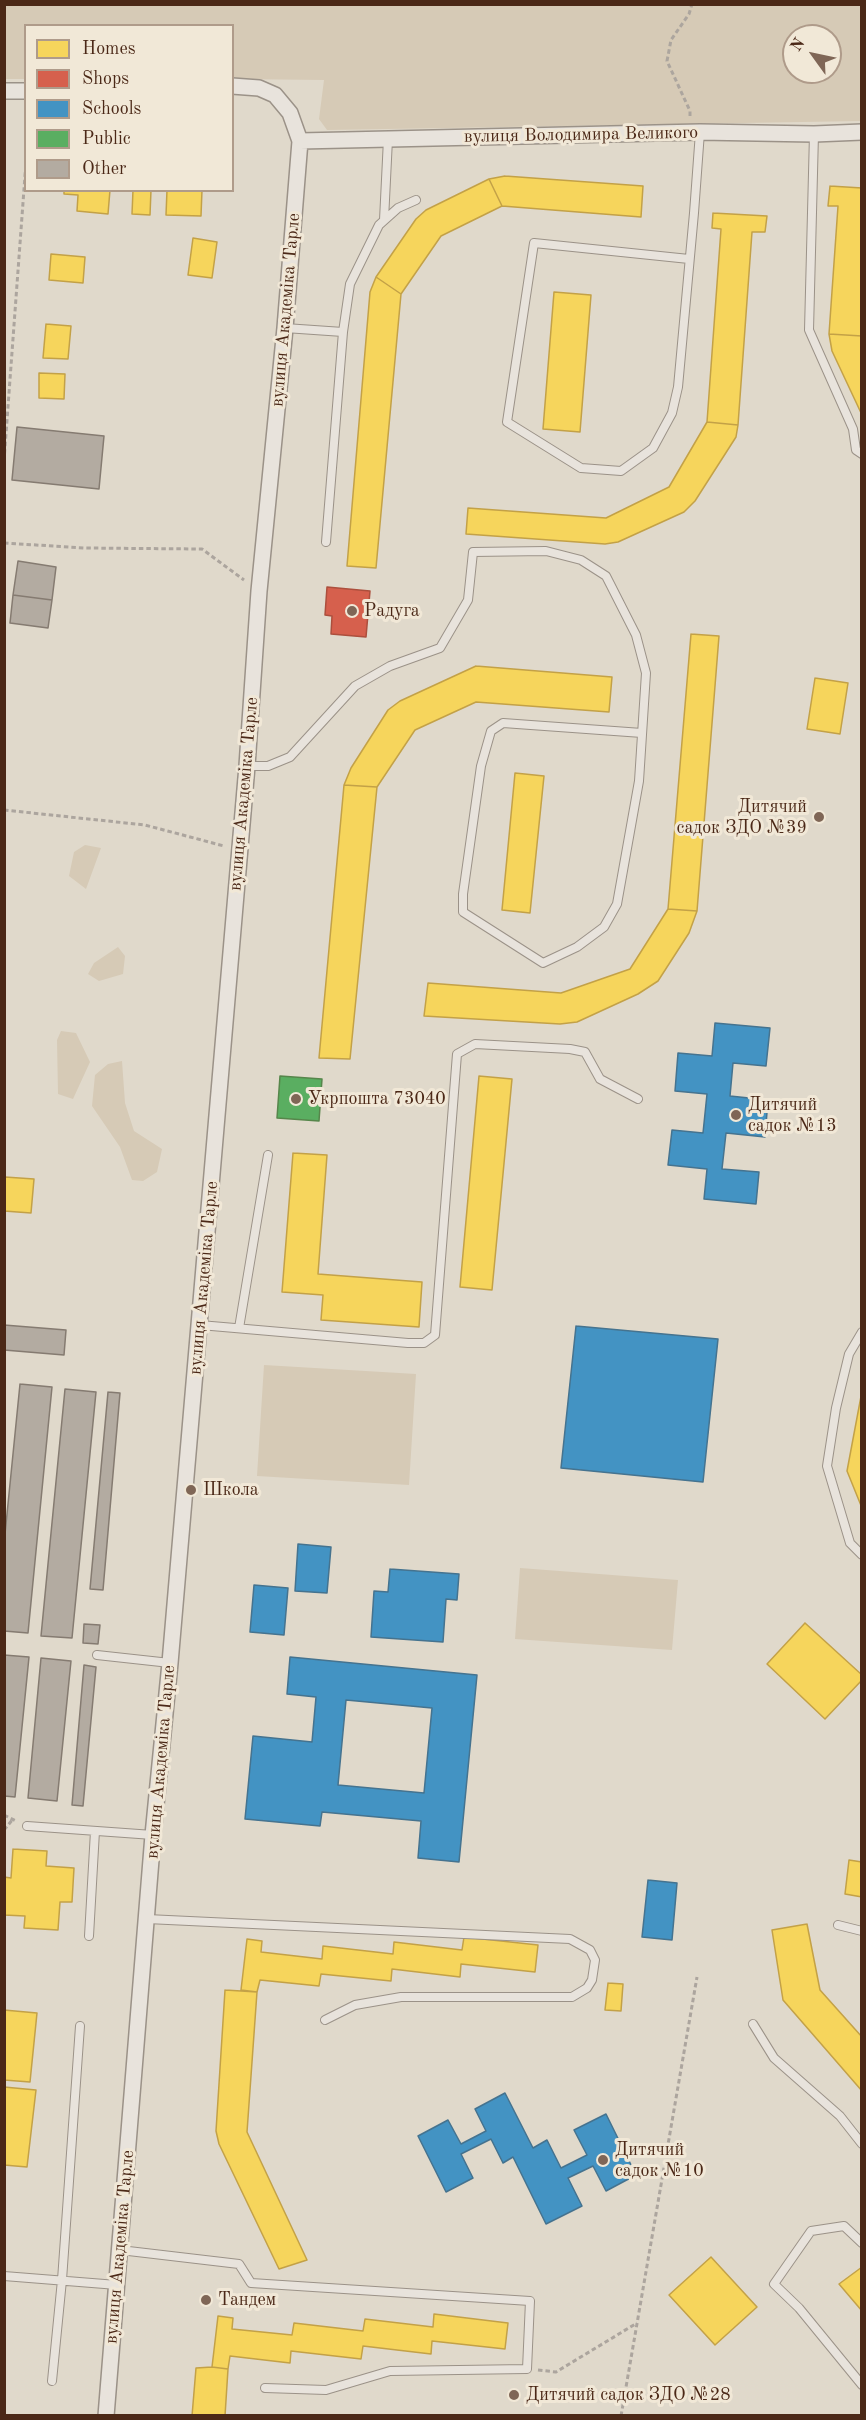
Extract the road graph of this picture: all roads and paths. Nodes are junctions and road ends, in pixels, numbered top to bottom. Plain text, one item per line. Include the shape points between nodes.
1 (692, 4) edge
2 (234, 86) edge
3 (24, 91) edge
4 (4, 92) edge
5 (694, 132) junction
6 (861, 132) edge
7 (814, 134) junction
8 (388, 139) junction
9 (300, 141) junction
10 (24, 189) edge
11 (416, 200) dead end
12 (384, 220) junction
13 (689, 259) junction
14 (285, 328) junction
15 (343, 332) junction
16 (861, 454) edge
17 (4, 461) edge
18 (326, 542) dead end
19 (4, 543) edge
20 (260, 591) junction
21 (642, 733) junction
22 (247, 766) junction
23 (4, 810) edge
24 (240, 849) junction
25 (638, 1100) dead end
26 (268, 1155) dead end
27 (200, 1325) junction
28 (239, 1328) junction
29 (861, 1332) edge
30 (861, 1555) edge
31 (97, 1654) dead end
32 (170, 1663) junction
33 (13, 1819) dead end
34 (27, 1826) dead end
35 (4, 1830) edge
36 (95, 1831) junction
37 (153, 1835) junction
38 (147, 1919) junction
39 (838, 1925) dead end
40 (861, 1931) edge
41 (89, 1936) dead end
42 (697, 1977) dead end
43 (325, 2020) dead end
44 (753, 2024) dead end
45 (80, 2026) dead end
46 (861, 2144) edge
47 (861, 2243) edge
48 (120, 2250) junction
49 (4, 2276) edge
50 (62, 2280) junction
51 (117, 2285) junction
52 (637, 2322) junction
53 (527, 2368) junction
54 (52, 2381) dead end
55 (861, 2385) edge
56 (265, 2388) dead end
57 (105, 2415) edge
58 (621, 2415) edge

1 - 5 path via 671,40 667,61 690,111
2 - 9 street via 259,88 275,95 290,113
3 - 4 street
5 - 7 street, вулиця Володимира Великого
5 - 8 street, вулиця Володимира Великого
5 - 13 lane
6 - 7 street, вулиця Володимира Великого
7 - 16 lane via 808,330 853,429 856,450
8 - 9 street, вулиця Володимира Великого
8 - 12 lane
9 - 14 street, вулиця Академіка Тарле
10 - 17 path
11 - 12 lane
12 - 15 lane via 350,284
13 - 13 lane via 678,387 672,413 653,448 621,471 581,468 507,422 534,243
14 - 15 lane
14 - 20 street, вулиця Академіка Тарле
15 - 18 lane
19 - 20 path via 202,549
20 - 22 street, вулиця Академіка Тарле
21 - 21 lane via 639,781 617,904 604,927 577,947 543,963 463,912 481,766 491,731 503,723
21 - 22 lane via 646,673 636,634 606,576 581,560 546,551 473,552 468,600 440,648 390,666 355,686 290,757 268,766
22 - 24 street, вулиця Академіка Тарле
23 - 24 path via 145,825
24 - 27 street, вулиця Академіка Тарле
25 - 28 lane via 600,1079 585,1052 475,1044 457,1054 435,1335 424,1343 408,1343
26 - 28 lane
27 - 28 lane
27 - 32 street, вулиця Академіка Тарле
29 - 30 lane via 849,1354 827,1466 850,1543
31 - 32 lane
32 - 37 street, вулиця Академіка Тарле
33 - 35 path
34 - 36 lane
36 - 37 lane
36 - 41 lane
37 - 38 street, вулиця Академіка Тарле
38 - 43 lane via 570,1939 590,1950 595,1960 592,1980 572,1997 401,1997 355,2005
38 - 48 street, вулиця Академіка Тарле
39 - 40 lane
42 - 52 path
44 - 46 lane via 774,2058 840,2116
45 - 50 lane
47 - 55 lane via 844,2226 811,2231 774,2284 799,2308
48 - 51 street, вулиця Академіка Тарле
48 - 53 lane via 239,2264 251,2283 530,2301
49 - 50 lane
50 - 51 lane
50 - 54 lane
51 - 57 street, вулиця Академіка Тарле
52 - 53 path via 556,2372
52 - 58 path
53 - 56 lane via 390,2371 326,2391

